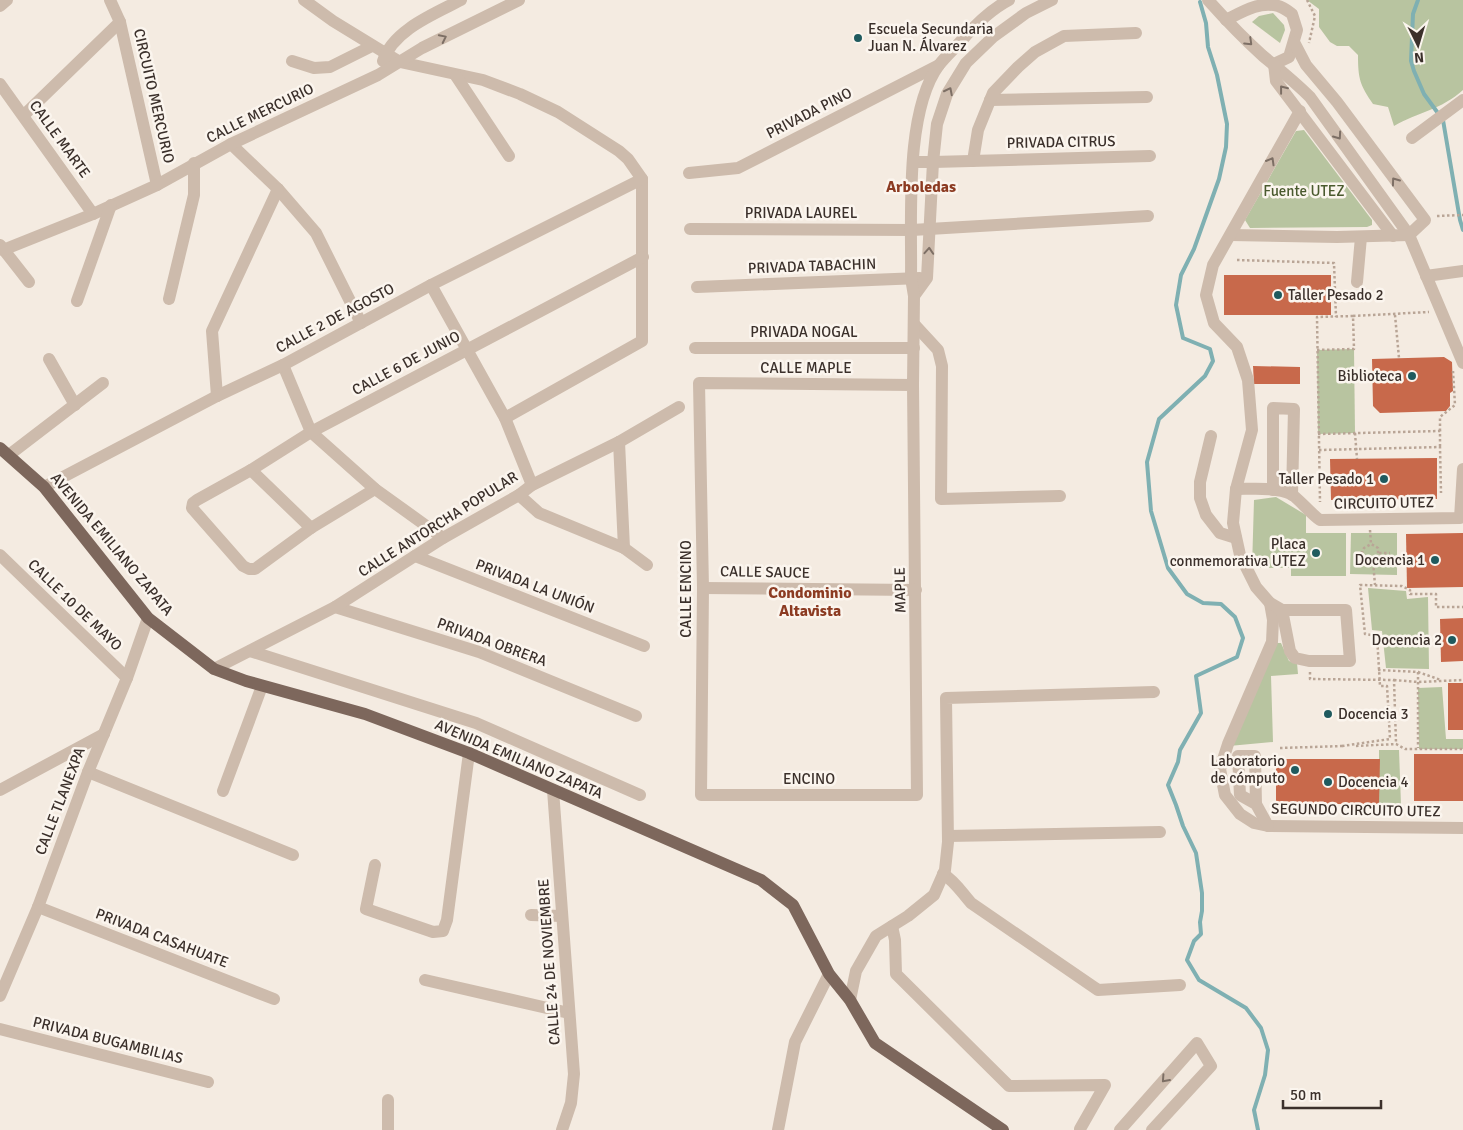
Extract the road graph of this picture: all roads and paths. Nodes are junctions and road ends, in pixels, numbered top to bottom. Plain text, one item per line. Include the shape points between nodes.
1 (7, 0) edge
2 (110, 0) edge
3 (304, 0) edge
4 (460, 0) edge
5 (519, 0) edge
6 (1009, 0) edge
7 (1052, 0) edge
8 (1208, 0) edge
9 (1308, 0) edge
10 (0, 6) edge
11 (1226, 20) junction
12 (120, 22) junction
13 (1136, 33) dead end
14 (1294, 42) junction
15 (372, 46) junction
16 (1309, 48) dead end
17 (385, 54) junction
18 (292, 61) dead end
19 (400, 62) junction
20 (1274, 64) junction
21 (939, 65) junction
22 (378, 75) junction
23 (456, 76) junction
24 (0, 84) edge
25 (1148, 97) dead end
26 (990, 100) junction
27 (1463, 100) edge
28 (1300, 111) junction
29 (24, 115) junction
30 (1412, 138) dead end
31 (231, 144) junction
32 (508, 156) dead end
33 (1150, 156) dead end
34 (973, 161) junction
35 (913, 162) junction
36 (933, 162) junction
37 (194, 164) junction
38 (689, 173) dead end
39 (642, 179) junction
40 (157, 185) junction
41 (278, 189) junction
42 (111, 205) junction
43 (94, 214) junction
44 (1463, 215) edge
45 (1148, 216) dead end
46 (1430, 216) dead end
47 (930, 228) junction
48 (690, 229) dead end
49 (912, 230) junction
50 (1231, 234) junction
51 (1409, 235) junction
52 (1393, 236) junction
53 (1361, 237) junction
54 (2, 247) edge
55 (643, 257) junction
56 (1238, 260) dead end
57 (1463, 271) edge
58 (1426, 276) junction
59 (911, 278) junction
60 (927, 278) junction
61 (29, 282) dead end
62 (1357, 282) dead end
63 (432, 285) junction
64 (697, 287) dead end
65 (914, 296) junction
66 (169, 299) dead end
67 (77, 301) dead end
68 (1430, 312) dead end
69 (1395, 315) junction
70 (1353, 316) junction
71 (1336, 317) junction
72 (361, 323) junction
73 (914, 324) junction
74 (695, 348) dead end
75 (914, 348) junction
76 (467, 349) junction
77 (1317, 350) junction
78 (1399, 358) dead end
79 (49, 359) dead end
80 (1458, 364) edge
81 (283, 365) junction
82 (103, 383) dead end
83 (699, 383) joint
84 (913, 385) junction
85 (218, 396) junction
86 (75, 405) junction
87 (679, 407) dead end
88 (505, 418) junction
89 (1440, 431) junction
90 (311, 432) junction
91 (1355, 433) junction
92 (1318, 434) junction
93 (1211, 436) dead end
94 (619, 442) junction
95 (1440, 447) junction
96 (1356, 449) junction
97 (1319, 450) junction
98 (4, 452) edge
99 (1357, 459) dead end
100 (1463, 469) edge
101 (251, 470) junction
102 (532, 486) junction
103 (44, 487) junction
104 (375, 489) junction
105 (1236, 489) junction
106 (1273, 490) junction
107 (1441, 493) dead end
108 (1292, 494) junction
109 (519, 495) junction
110 (1060, 496) dead end
111 (1320, 520) junction
112 (1370, 525) dead end
113 (311, 528) junction
114 (443, 538) junction
115 (1236, 538) junction
116 (1371, 544) junction
117 (624, 548) junction
118 (1362, 553) junction
119 (1379, 553) junction
120 (1390, 553) dead end
121 (1354, 554) dead end
122 (0, 555) edge
123 (415, 556) junction
124 (1373, 561) junction
125 (647, 565) dead end
126 (1375, 585) junction
127 (703, 588) junction
128 (916, 590) junction
129 (1270, 603) junction
130 (335, 607) junction
131 (1463, 607) edge
132 (1282, 610) junction
133 (148, 618) junction
134 (644, 646) dead end
135 (250, 650) junction
136 (214, 669) junction
137 (1378, 670) junction
138 (1418, 672) junction
139 (127, 678) junction
140 (1310, 679) dead end
141 (1379, 679) junction
142 (1394, 680) junction
143 (1442, 680) junction
144 (1463, 680) edge
145 (1418, 682) junction
146 (262, 686) junction
147 (1154, 692) dead end
148 (636, 716) dead end
149 (104, 734) junction
150 (1396, 744) junction
151 (1342, 746) junction
152 (1280, 748) dead end
153 (1418, 749) junction
154 (1463, 749) edge
155 (469, 753) junction
156 (88, 772) junction
157 (0, 790) edge
158 (553, 790) junction
159 (223, 791) dead end
160 (640, 795) dead end
161 (701, 795) joint
162 (917, 795) joint
163 (1256, 804) dead end
164 (1268, 826) junction
165 (1463, 828) edge
166 (1160, 832) dead end
167 (948, 836) junction
168 (293, 855) dead end
169 (374, 865) dead end
170 (943, 874) junction
171 (38, 907) junction
172 (531, 915) dead end
173 (562, 916) junction
174 (892, 926) junction
175 (829, 974) junction
176 (425, 980) dead end
177 (1180, 985) dead end
178 (1, 991) edge
179 (274, 999) dead end
180 (850, 1000) junction
181 (570, 1013) junction
182 (0, 1029) edge
183 (208, 1082) dead end
184 (388, 1100) dead end
185 (1080, 1129) edge
186 (388, 1130) edge
187 (562, 1130) edge
188 (778, 1130) edge
189 (1003, 1130) edge
190 (1120, 1130) edge
191 (1152, 1130) edge

1 - 10 street
2 - 12 street, CIRCUITO MERCURIO
3 - 15 street
4 - 17 street via 410,26
19 -> 5 street, CALLE MERCURIO
6 - 21 street via 983,17
36 -> 7 street via 938,124 947,94 966,63 999,32
8 - 11 street
9 - 16 path via 1315,16
11 - 14 street via 1260,5 1279,6 1292,14 1297,30
11 -> 20 street
12 - 29 street
12 - 40 street, CIRCUITO MERCURIO
13 - 26 street via 1064,36 1029,57
14 - 20 street via 1289,57
51 -> 14 street via 1425,220 1338,102 1306,65
15 - 17 street
15 - 18 street via 330,67 314,68
17 - 19 street
17 - 22 street
19 - 22 street, CALLE MERCURIO
19 - 23 street
28 -> 20 street via 1276,81
20 -> 51 street via 1310,96
21 - 35 street, MAPLE via 918,113
21 - 38 street, PRIVADA PINO via 738,168
22 - 31 street, CALLE MERCURIO
23 - 32 street
23 - 39 street via 483,80 558,112 628,158
24 - 29 street, CALLE MARTE
25 - 26 street
26 - 34 street via 978,130
27 - 30 street
50 -> 28 street
28 - 52 street
29 - 43 street, CALLE MARTE
31 - 37 street, CALLE MERCURIO
31 - 41 street
33 - 34 street, PRIVADA CITRUS
34 - 36 street, PRIVADA CITRUS
35 - 36 street, PRIVADA CITRUS
35 - 49 street, MAPLE
36 - 47 street
37 - 40 street, CALLE MERCURIO
37 - 66 street via 194,195
39 - 55 street
39 - 63 street, CALLE 2 DE AGOSTO
40 - 42 street, CIRCUITO MERCURIO
41 - 72 street via 316,233
41 - 85 street via 212,331
42 - 43 street, CIRCUITO MERCURIO
42 - 67 street
43 - 54 street, CIRCUITO MERCURIO
44 - 46 path
45 - 47 street
47 - 49 street, PRIVADA LAUREL
60 -> 47 street
48 - 49 street, PRIVADA LAUREL
49 - 59 street, MAPLE
50 - 53 street
50 - 105 street via 1213,265 1206,295 1214,323 1237,347 1248,380 1252,430
51 - 52 street
51 - 58 street
52 - 53 street
53 - 62 street
54 - 61 street, CIRCUITO MERCURIO
55 - 76 street, CALLE 6 DE JUNIO
55 - 88 street via 642,341
56 - 71 path via 1334,263
57 - 58 street
58 - 80 street
59 - 60 street, PRIVADA TABACHIN
59 - 64 street, PRIVADA TABACHIN
59 - 65 street, MAPLE
60 - 65 street
63 - 72 street, CALLE 2 DE AGOSTO
63 - 76 street
65 - 73 street, MAPLE
68 - 69 path
69 - 70 path
69 - 78 path
70 - 71 path
70 - 77 path via 1354,349
71 - 77 path via 1317,317
72 - 81 street, CALLE 2 DE AGOSTO
73 - 75 street, MAPLE
73 - 110 street via 938,350 942,366 941,499
74 - 75 street, PRIVADA NOGAL
75 - 84 street, MAPLE
76 - 88 street
76 - 90 street, CALLE 6 DE JUNIO
77 - 92 path
79 - 86 street
80 - 89 path via 1455,405 1440,417
81 - 85 street, CALLE 2 DE AGOSTO
81 - 90 street
82 - 86 street
83 - 84 street, CALLE MAPLE
83 - 127 street, CALLE ENCINO
84 - 128 street, MAPLE
85 - 103 street, CALLE 2 DE AGOSTO
86 - 98 street
87 - 94 street, CALLE ANTORCHA POPULAR
88 - 102 street
89 - 91 path
89 - 95 path
90 - 101 street, CALLE 6 DE JUNIO
90 - 104 street
91 - 92 path
91 - 96 path
92 - 97 path
93 - 115 street via 1200,482 1200,498 1206,515 1220,533
94 - 102 street, CALLE ANTORCHA POPULAR
94 - 117 street
95 - 96 path
95 - 107 path
96 - 97 path
96 - 99 path
97 - 111 path
98 - 103 main road, AVENIDA EMILIANO ZAPATA
100 - 111 street, CIRCUITO UTEZ via 1460,518
101 - 113 street
101 - 113 street, CALLE 6 DE JUNIO via 197,500 192,508 243,566 255,569
102 - 109 street, CALLE ANTORCHA POPULAR
103 - 133 main road, AVENIDA EMILIANO ZAPATA
104 - 113 street
104 - 114 street
105 - 106 street
105 - 115 street via 1233,523
106 - 108 street
106 - 108 street via 1273,408 1294,409
108 - 111 street, CIRCUITO UTEZ
109 - 114 street, CALLE ANTORCHA POPULAR
109 - 117 street via 539,513
112 - 116 path
114 - 123 street, CALLE ANTORCHA POPULAR
115 - 129 street via 1240,555 1256,587
116 - 118 path
116 - 119 path via 1378,548
117 - 125 street
118 - 121 path
118 - 124 path via 1365,560
119 - 120 path
119 - 124 path
122 - 139 street, CALLE 10 DE MAYO
123 - 130 street, CALLE ANTORCHA POPULAR
123 - 134 street, PRIVADA LA UNIÓN
124 - 126 path
126 - 131 path via 1402,586 1410,590 1410,594 1436,594 1436,606
126 - 137 path via 1360,585 1366,634 1376,636
127 - 128 street, CALLE SAUCE
127 - 161 street, CALLE ENCINO
128 - 162 street, MAPLE
129 - 132 street
129 - 164 street, SEGUNDO CIRCUITO UTEZ via 1272,642 1220,769 1224,796 1240,814 1254,823
130 - 135 street, CALLE ANTORCHA POPULAR
130 - 148 street, PRIVADA OBRERA via 479,652
132 - 132 street via 1290,651 1295,658 1350,661 1346,610
133 - 136 main road, AVENIDA EMILIANO ZAPATA
133 - 139 street, CALLE TLANEXPA
135 - 136 street, CALLE ANTORCHA POPULAR
135 - 160 street via 476,723
136 - 146 main road, AVENIDA EMILIANO ZAPATA
137 - 138 path
137 - 141 path
138 - 143 path
138 - 145 path
139 - 149 street, CALLE TLANEXPA
140 - 141 path
141 - 142 path
141 - 151 path via 1380,686 1387,686 1390,739
142 - 145 path
142 - 150 path
143 - 144 path
143 - 145 path
145 - 153 path
146 - 155 main road, AVENIDA EMILIANO ZAPATA via 365,714
146 - 159 street
147 - 167 street via 946,698
149 - 156 street, CALLE TLANEXPA
149 - 157 street
150 - 151 path
150 - 153 path via 1405,749
151 - 152 path
153 - 154 path
155 - 158 main road, AVENIDA EMILIANO ZAPATA
155 - 169 street via 444,931 433,932 366,909
156 - 168 street
156 - 171 street, CALLE TLANEXPA
158 - 173 street, CALLE 24 DE NOVIEMBRE
158 - 175 main road, AVENIDA EMILIANO ZAPATA via 762,880 793,905
161 - 162 street, ENCINO
163 - 164 street
164 - 165 street, SEGUNDO CIRCUITO UTEZ
166 - 167 street
167 - 170 street
170 - 174 street via 934,895
170 - 177 street via 953,880 972,903 1098,990
171 - 178 street, CALLE TLANEXPA
171 - 179 street, PRIVADA CASAHUATE
172 - 173 street
173 - 181 street, CALLE 24 DE NOVIEMBRE
174 - 180 street via 876,936 856,971
174 - 185 street via 896,974 1009,1086 1105,1086
175 - 180 main road, AVENIDA EMILIANO ZAPATA
175 - 188 street via 795,1042
176 - 181 street
180 - 189 main road, AVENIDA EMILIANO ZAPATA via 875,1043
181 - 187 street, CALLE 24 DE NOVIEMBRE via 574,1074 571,1103
182 - 183 street, PRIVADA BUGAMBILIAS
184 - 186 street
191 -> 190 street via 1210,1066 1197,1043

